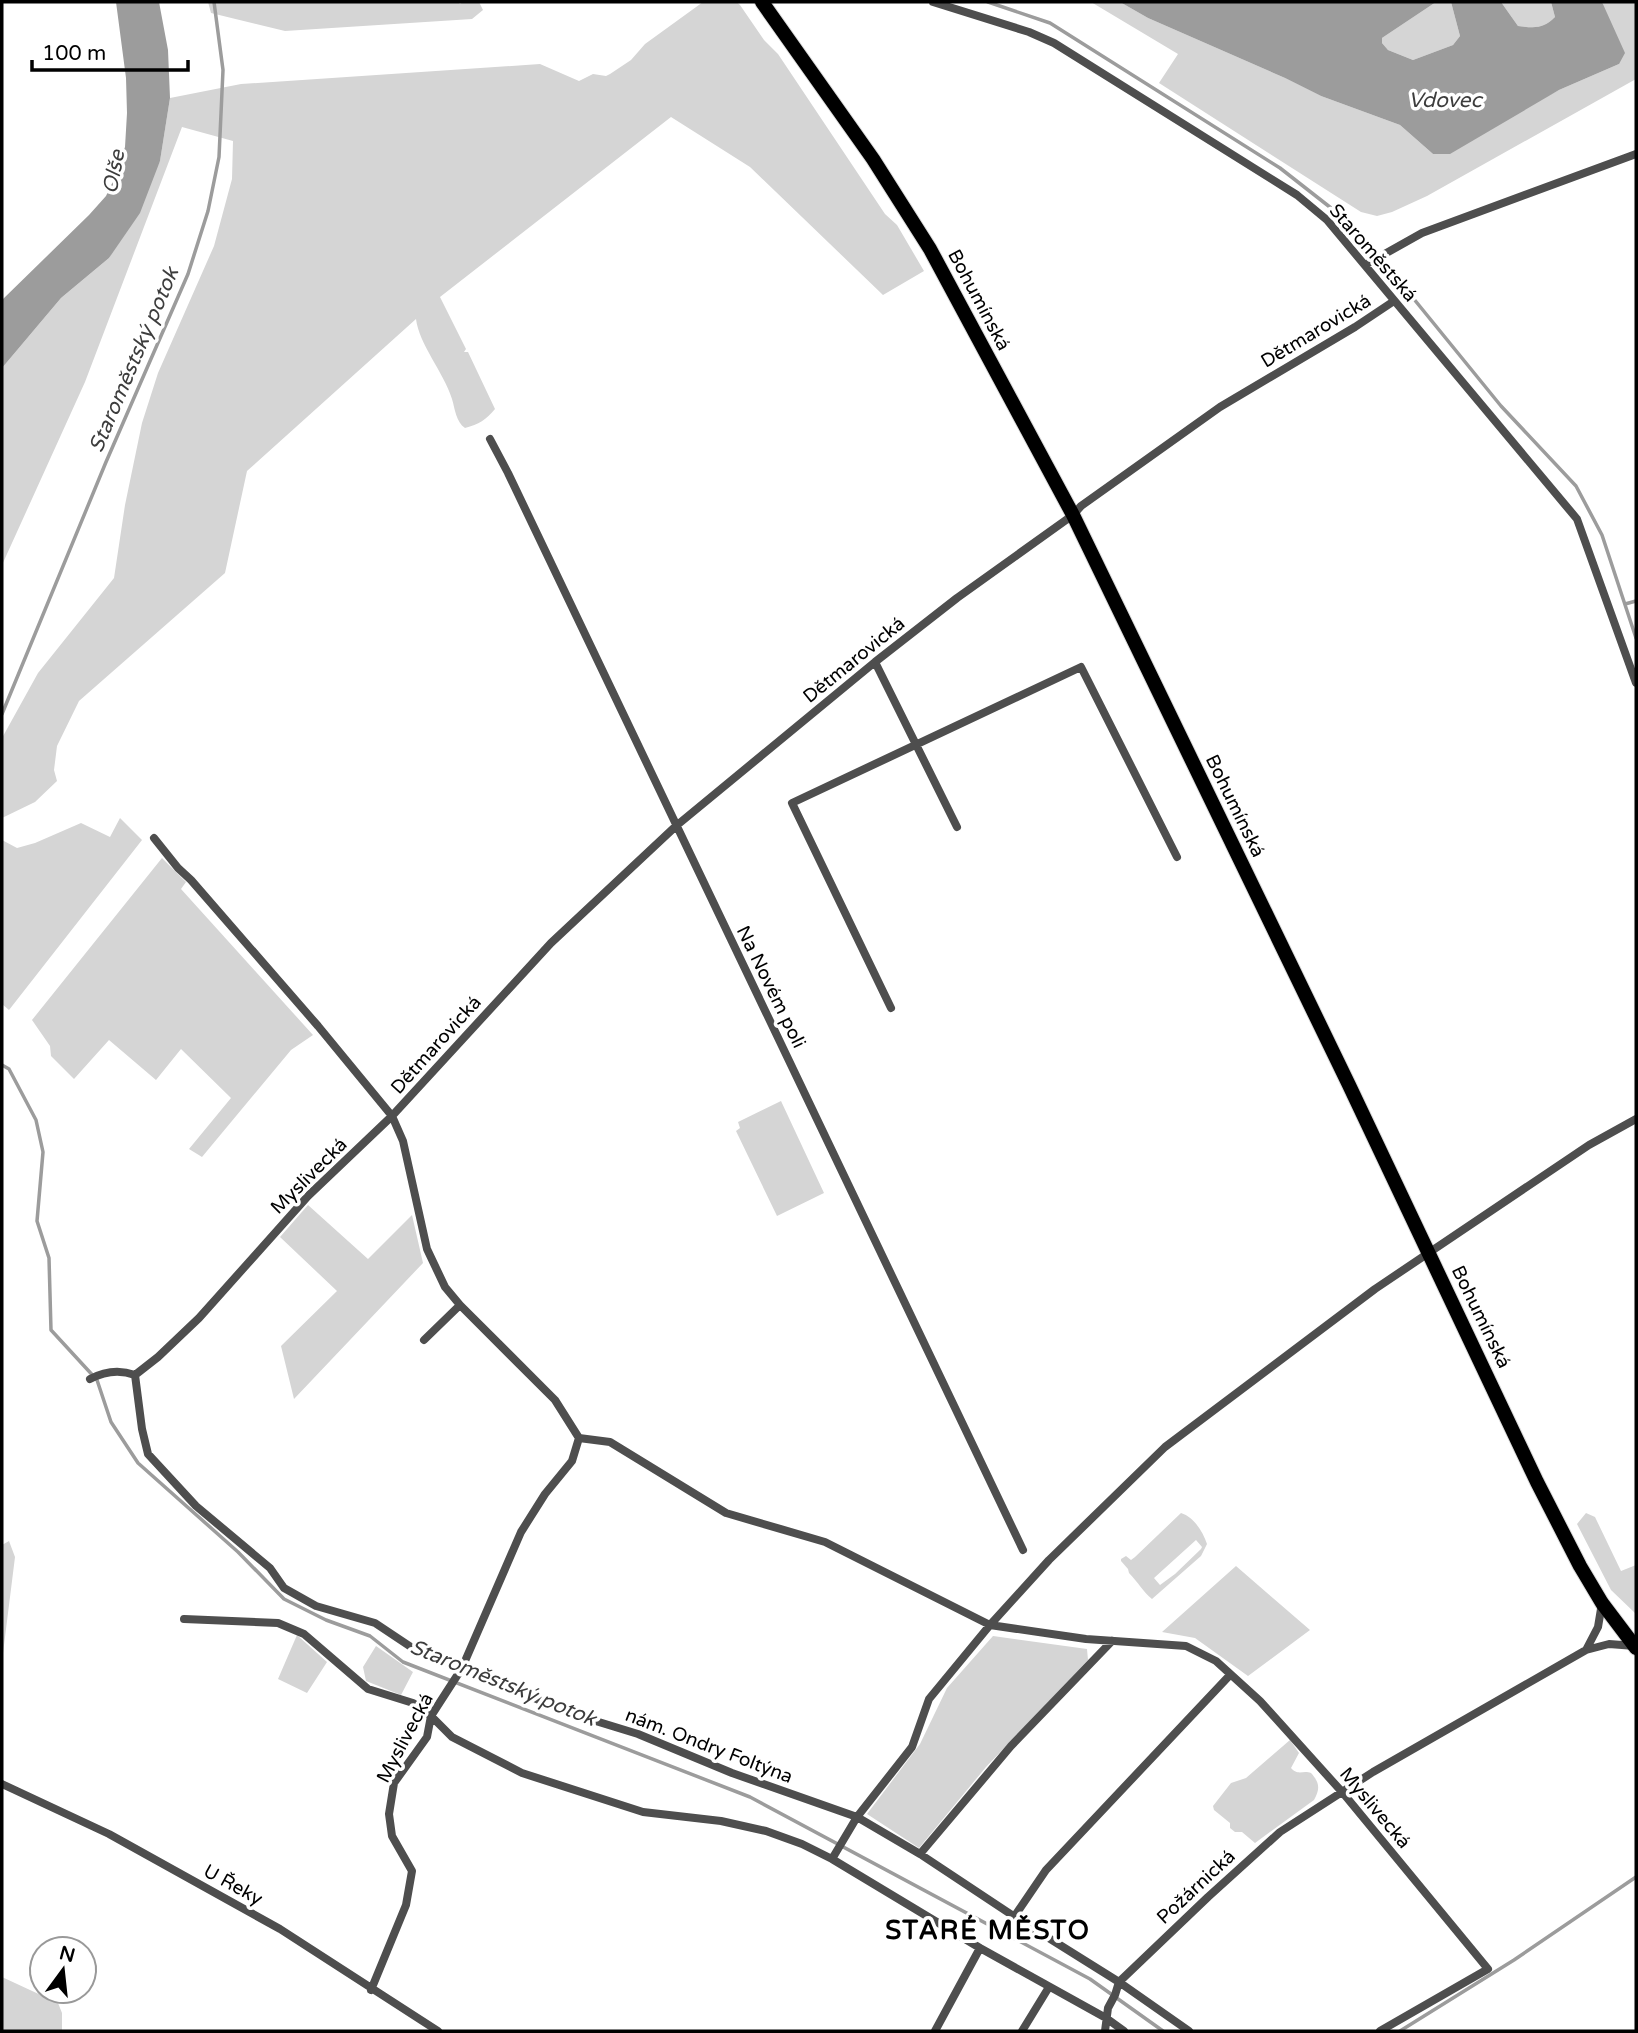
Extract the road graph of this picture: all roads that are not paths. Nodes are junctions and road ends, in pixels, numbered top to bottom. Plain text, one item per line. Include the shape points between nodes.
1 (762, 2) edge
2 (933, 2) edge
3 (1636, 155) edge
4 (1365, 265) junction
5 (1394, 301) junction
6 (490, 439) dead end
7 (1073, 515) junction
8 (875, 662) junction
9 (1636, 683) edge
10 (916, 744) junction
11 (676, 826) junction
12 (957, 827) dead end
13 (154, 838) dead end
14 (1177, 857) dead end
15 (891, 1008) dead end
16 (392, 1116) junction
17 (1636, 1119) edge
18 (1429, 1253) junction
19 (460, 1305) junction
20 (424, 1340) dead end
21 (135, 1375) junction
22 (90, 1379) dead end
23 (579, 1438) junction
24 (1023, 1549) dead end
25 (1602, 1603) junction
26 (184, 1619) dead end
27 (990, 1625) junction
28 (1112, 1642) junction
29 (1635, 1647) edge
30 (1586, 1650) junction
31 (462, 1668) junction
32 (1230, 1675) junction
33 (431, 1716) junction
34 (2, 1784) edge
35 (1343, 1793) junction
36 (857, 1817) junction
37 (920, 1854) junction
38 (832, 1858) junction
39 (1014, 1917) junction
40 (980, 1948) junction
41 (1119, 1982) junction
42 (1049, 1987) junction
43 (371, 1990) junction
44 (1106, 2018) junction
45 (438, 2031) edge
46 (935, 2031) edge
47 (1022, 2031) edge
48 (1105, 2031) edge
49 (1124, 2031) edge
50 (1189, 2031) edge
51 (1380, 2031) edge

1 - 7 main road, Bohumínská via 930,248
2 - 4 street, Staroměstská via 1054,43 1297,195 1327,220
3 - 4 street via 1422,233
4 - 5 street, Staroměstská
5 - 7 street, Dětmarovická via 1220,407
5 - 9 street, Staroměstská via 1577,519
6 - 11 street, Na Novém poli
7 - 8 street, Dětmarovická
7 - 18 main road, Bohumínská
8 - 10 street
8 - 11 street, Dětmarovická
10 - 12 street
10 - 14 street via 1081,667
10 - 15 street via 792,803
11 - 16 street, Dětmarovická via 551,943
11 - 24 street, Na Novém poli
13 - 16 street
16 - 19 street via 403,1140 427,1249 445,1287
16 - 21 street, Myslivecká via 309,1196 199,1318
17 - 18 street via 1589,1144
18 - 25 main road, Bohumínská via 1537,1482
18 - 27 street via 1165,1447
19 - 20 street
19 - 23 street via 555,1400
21 - 22 street via 122,1370
21 - 31 street, nám. Ondry Foltýna via 148,1454 196,1506 270,1568 284,1588 316,1606 375,1623 417,1651
23 - 27 street, Myslivecká via 610,1442 726,1513 825,1542
23 - 31 street, Myslivecká via 572,1461 521,1532
25 - 29 main road, Bohumínská
25 - 30 street via 1598,1627
26 - 33 street via 278,1623 304,1634 368,1689 413,1703
27 - 28 street, Myslivecká
27 - 36 street via 929,1699 912,1746
28 - 32 street, Myslivecká via 1186,1646 1216,1661
28 - 37 street via 1011,1746
29 - 30 street via 1609,1644
30 - 35 street, Požárnická
31 - 33 street, Myslivecká
31 - 36 street, nám. Ondry Foltýna via 576,1715
32 - 35 street, Myslivecká via 1260,1701
32 - 39 street via 1046,1870
33 - 38 street via 452,1737 522,1773 643,1812 766,1831
33 - 43 street, Myslivecká via 426,1737 394,1783 389,1814 392,1836 412,1871 406,1905
34 - 43 street, U Řeky via 109,1834 280,1929
35 - 41 street, Požárnická via 1280,1832
35 - 51 street, Myslivecká via 1488,1969
36 - 37 street, nám. Ondry Foltýna
36 - 38 street
37 - 39 street, nám. Ondry Foltýna
38 - 40 street
39 - 41 street, nám. Ondry Foltýna
40 - 42 street
40 - 46 street
41 - 44 street, Požárnická
41 - 50 street, nám. Ondry Foltýna
42 - 44 street
42 - 47 street
43 - 45 street, U Řeky
44 - 48 street, Požárnická
44 - 49 street

